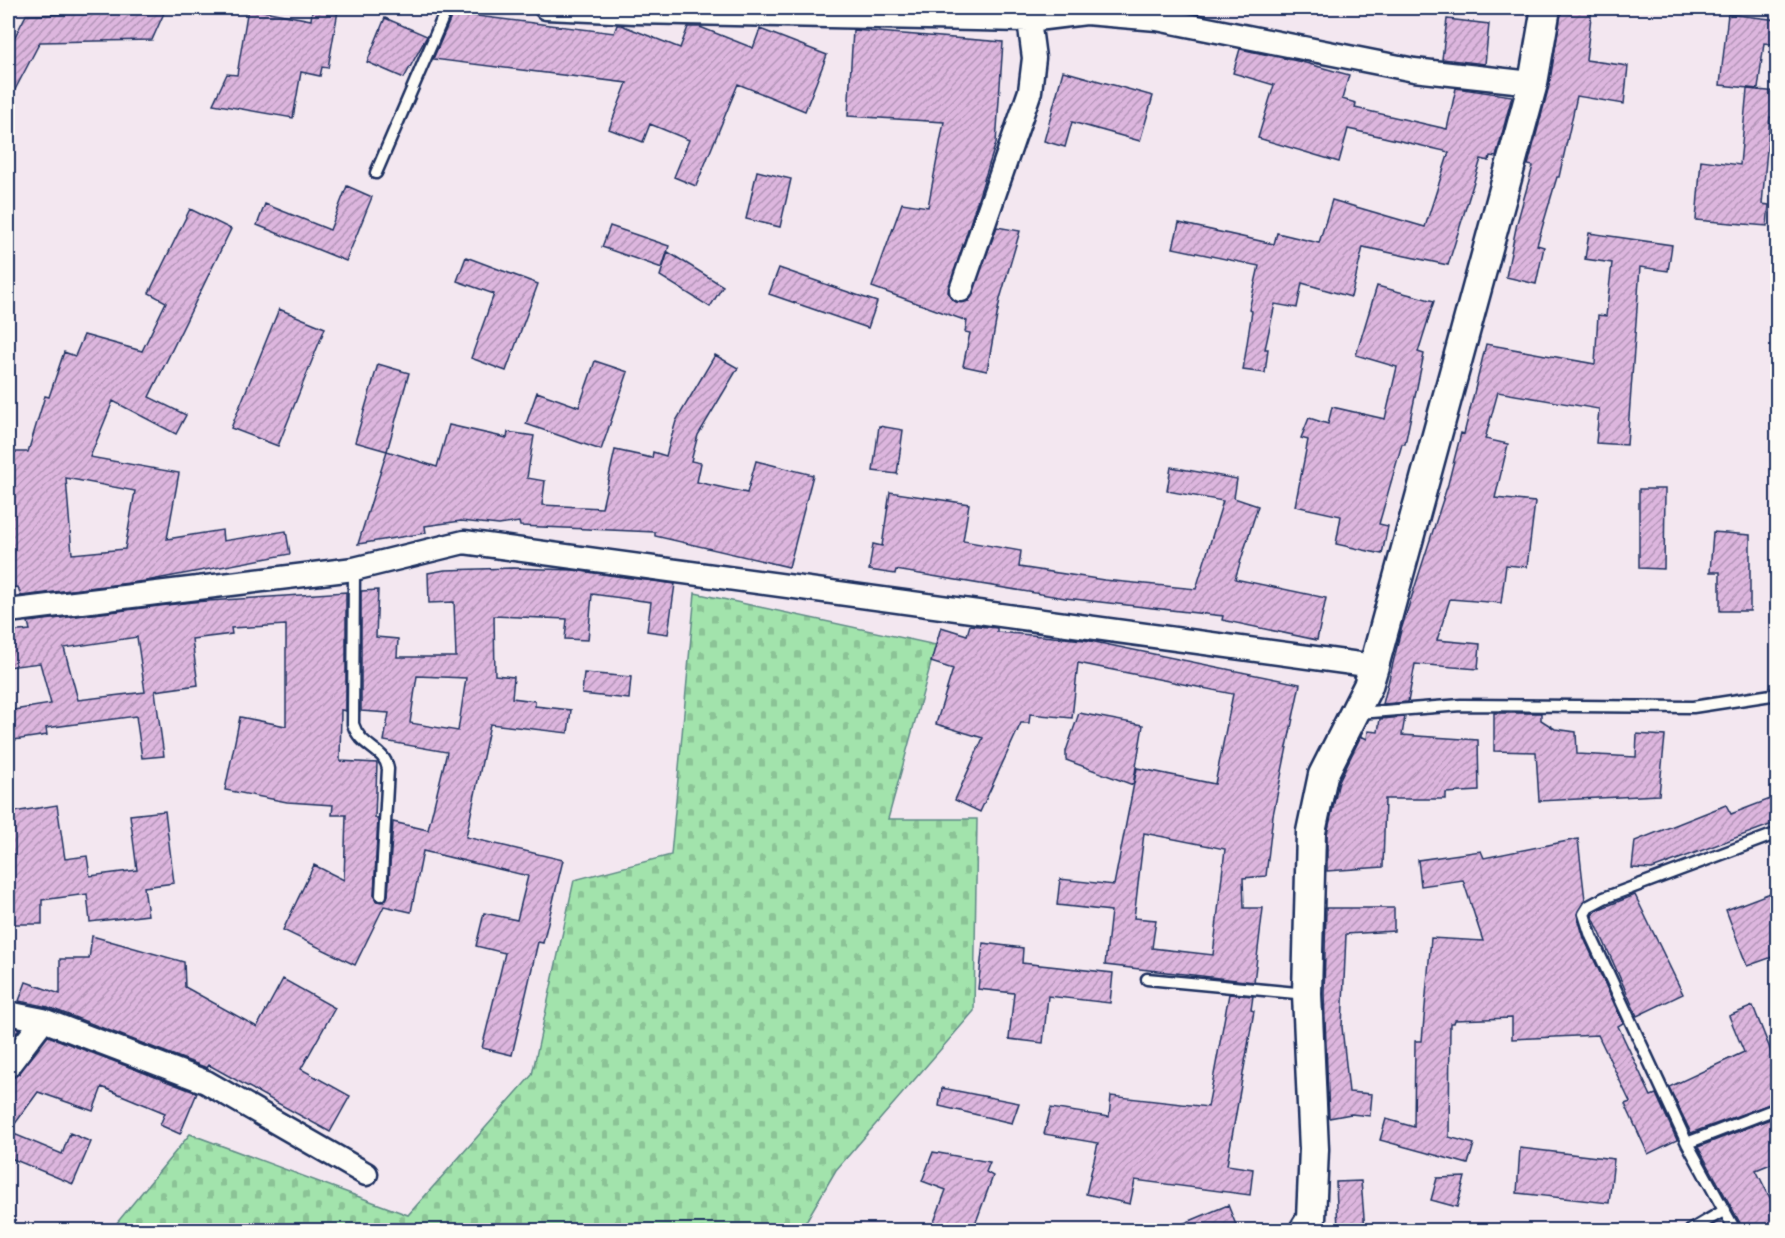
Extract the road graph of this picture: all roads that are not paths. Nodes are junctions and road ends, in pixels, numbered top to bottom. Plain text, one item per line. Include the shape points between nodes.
1 (447, 8) edge
2 (546, 8) edge
3 (1546, 8) edge
4 (636, 10) edge
5 (1029, 20) junction
6 (1533, 83) junction
7 (376, 173) dead end
8 (961, 290) dead end
9 (354, 569) junction
10 (8, 611) edge
11 (1374, 666) junction
12 (1778, 694) edge
13 (1353, 714) junction
14 (1778, 833) edge
15 (381, 895) dead end
16 (1148, 980) dead end
17 (1307, 994) junction
18 (8, 1013) edge
19 (43, 1020) junction
20 (8, 1066) edge
21 (1778, 1108) edge
22 (1687, 1143) junction
23 (366, 1174) dead end
24 (1725, 1210) junction
25 (1304, 1230) edge
26 (1691, 1230) edge
27 (1735, 1230) edge

1 - 7 lane
2 - 4 street
3 - 6 street
4 - 5 street
5 - 6 street via 1086,13 1157,19 1414,70
5 - 8 street via 1034,58 1030,91
6 - 11 street
9 - 10 street
9 - 11 street via 464,542
9 - 15 lane via 353,724 357,737 385,759 388,769
11 - 13 street
12 - 13 lane via 1693,707 1461,705
13 - 17 street via 1323,775 1311,832
14 - 22 lane via 1604,898 1589,906 1584,914
16 - 17 lane
17 - 25 street via 1314,1149 1311,1219
18 - 19 street
19 - 20 street
19 - 23 street via 206,1082
21 - 22 lane
22 - 24 lane
24 - 26 lane
24 - 27 lane

